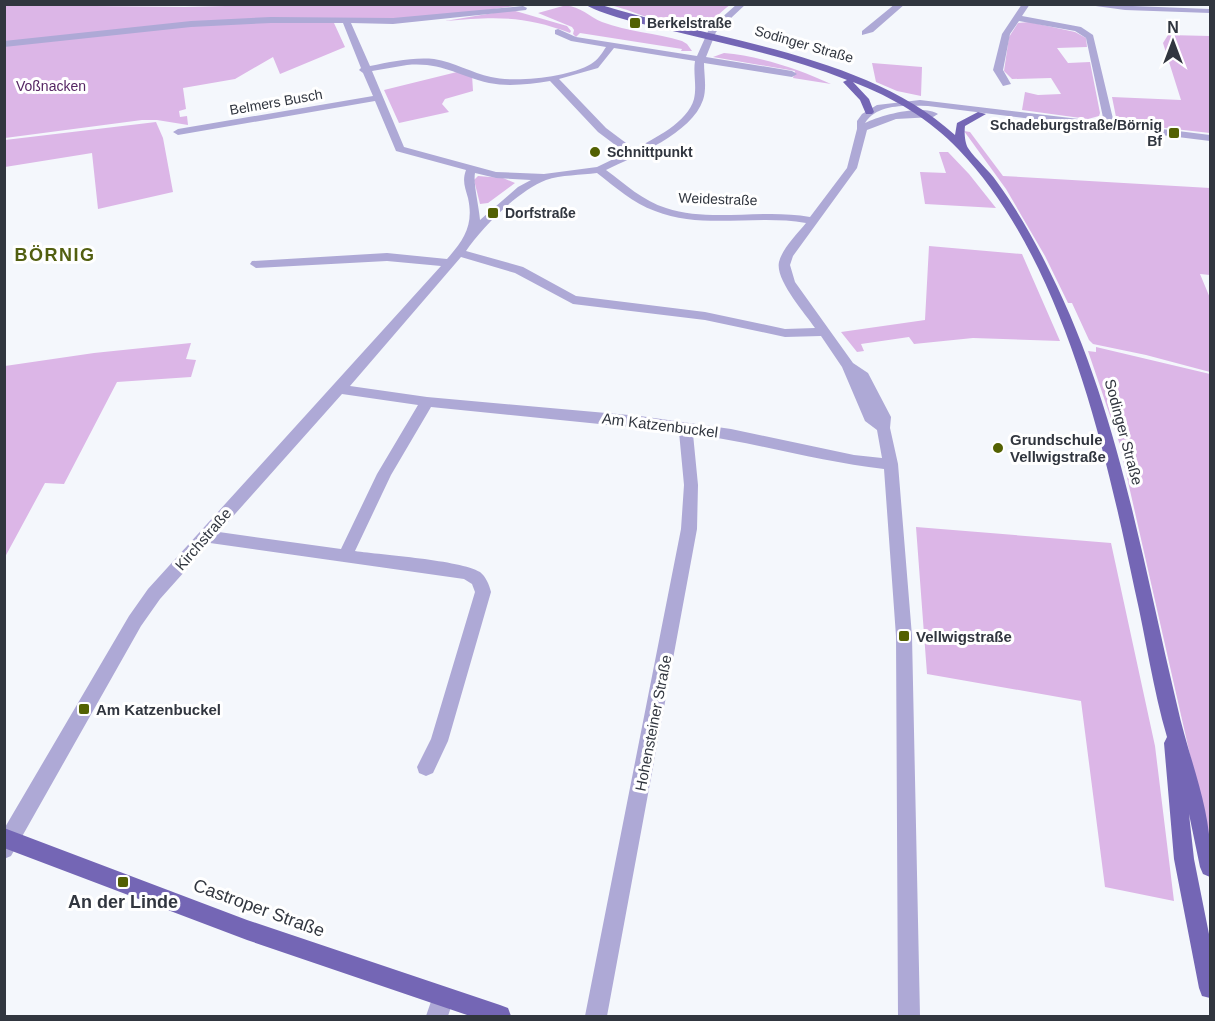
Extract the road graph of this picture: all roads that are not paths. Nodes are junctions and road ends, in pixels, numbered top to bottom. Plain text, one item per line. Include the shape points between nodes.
1 (580, 4) edge
2 (588, 4) edge
3 (742, 4) edge
4 (901, 4) edge
5 (1026, 4) edge
6 (1085, 4) edge
7 (523, 8) dead end
8 (1210, 11) edge
9 (1018, 18) junction
10 (346, 21) junction
11 (558, 32) dead end
12 (865, 33) dead end
13 (708, 40) junction
14 (4, 44) edge
15 (612, 45) junction
16 (700, 59) junction
17 (364, 70) junction
18 (792, 74) dead end
19 (552, 77) junction
20 (848, 82) junction
21 (1006, 84) dead end
22 (378, 98) junction
23 (900, 103) junction
24 (869, 112) junction
25 (922, 113) junction
26 (909, 114) junction
27 (981, 114) junction
28 (1012, 115) junction
29 (1110, 126) junction
30 (862, 129) junction
31 (178, 132) dead end
32 (1210, 138) edge
33 (962, 144) junction
34 (633, 153) junction
35 (471, 170) junction
36 (599, 170) junction
37 (981, 171) junction
38 (544, 177) junction
39 (812, 221) junction
40 (474, 231) junction
41 (454, 258) junction
42 (256, 264) dead end
43 (825, 332) junction
44 (338, 389) junction
45 (427, 402) junction
46 (686, 428) junction
47 (891, 464) junction
48 (205, 536) junction
49 (345, 556) junction
50 (1173, 725) junction
51 (426, 767) dead end
52 (6, 842) edge
53 (1210, 867) edge
54 (1210, 988) edge
55 (440, 1007) edge
56 (500, 1017) edge
57 (596, 1017) edge
58 (909, 1017) edge

1 - 13 main road, Sodinger Straße via 617,18
2 - 13 main road, Sodinger Straße
3 - 13 street via 713,29
4 - 12 street
5 - 9 street
6 - 8 street
7 - 10 street via 426,19
9 - 21 street via 1006,34 998,70
9 - 29 street via 1078,29 1090,37
10 - 14 street via 191,24
10 - 17 street
11 - 15 street via 574,39
13 - 16 street
13 - 20 main road, Sodinger Straße
13 - 23 main road, Sodinger Straße via 824,67
15 - 16 street
15 - 19 street via 597,65
16 - 18 street
16 - 34 street via 700,93 693,109 673,131
17 - 19 street via 426,61 489,80
17 - 22 street
19 - 34 street via 602,130
20 - 23 main road, Sodinger Straße
20 - 24 main road via 864,99
22 - 31 street, Belmers Busch
22 - 35 street via 400,149
23 - 24 street
23 - 25 main road, Sodinger Straße
23 - 26 main road, Sodinger Straße
23 - 28 street via 943,104
24 - 30 street via 860,123
25 - 26 street
25 - 27 street
25 - 33 main road, Sodinger Straße
26 - 30 street via 884,118
26 - 37 main road, Sodinger Straße
27 - 28 street
27 - 33 main road via 960,125
28 - 29 street
29 - 32 street
30 - 39 street via 852,168
33 - 37 main road, Sodinger Straße via 978,161
34 - 36 street
35 - 38 street
35 - 40 street via 468,180 474,201
36 - 38 street
36 - 39 street, Weidestraße via 650,205 669,213 785,216
37 - 50 main road, Sodinger Straße via 1040,261 1096,396
38 - 40 street, Kirchstraße via 522,189
39 - 43 street via 784,265 789,282
40 - 41 street, Kirchstraße
41 - 42 street via 387,257
41 - 43 street via 519,270 573,300 705,316 785,333
41 - 44 street, Kirchstraße
43 - 47 street via 848,366 870,417 883,428
44 - 45 street, Am Katzenbuckel
44 - 48 street, Kirchstraße
45 - 46 street, Am Katzenbuckel
45 - 49 street via 384,474
46 - 47 street, Am Katzenbuckel
46 - 57 street, Hohensteiner Straße via 691,485 689,529
47 - 58 street via 904,636
48 - 49 street
48 - 52 street, Kirchstraße via 135,621
49 - 51 street via 465,573 481,583 483,592 439,741
50 - 53 main road, Sodinger Straße via 1189,773
50 - 54 main road, Sodinger Straße via 1184,859
52 - 55 main road, Castroper Straße via 248,930
55 - 56 main road, Castroper Straße

